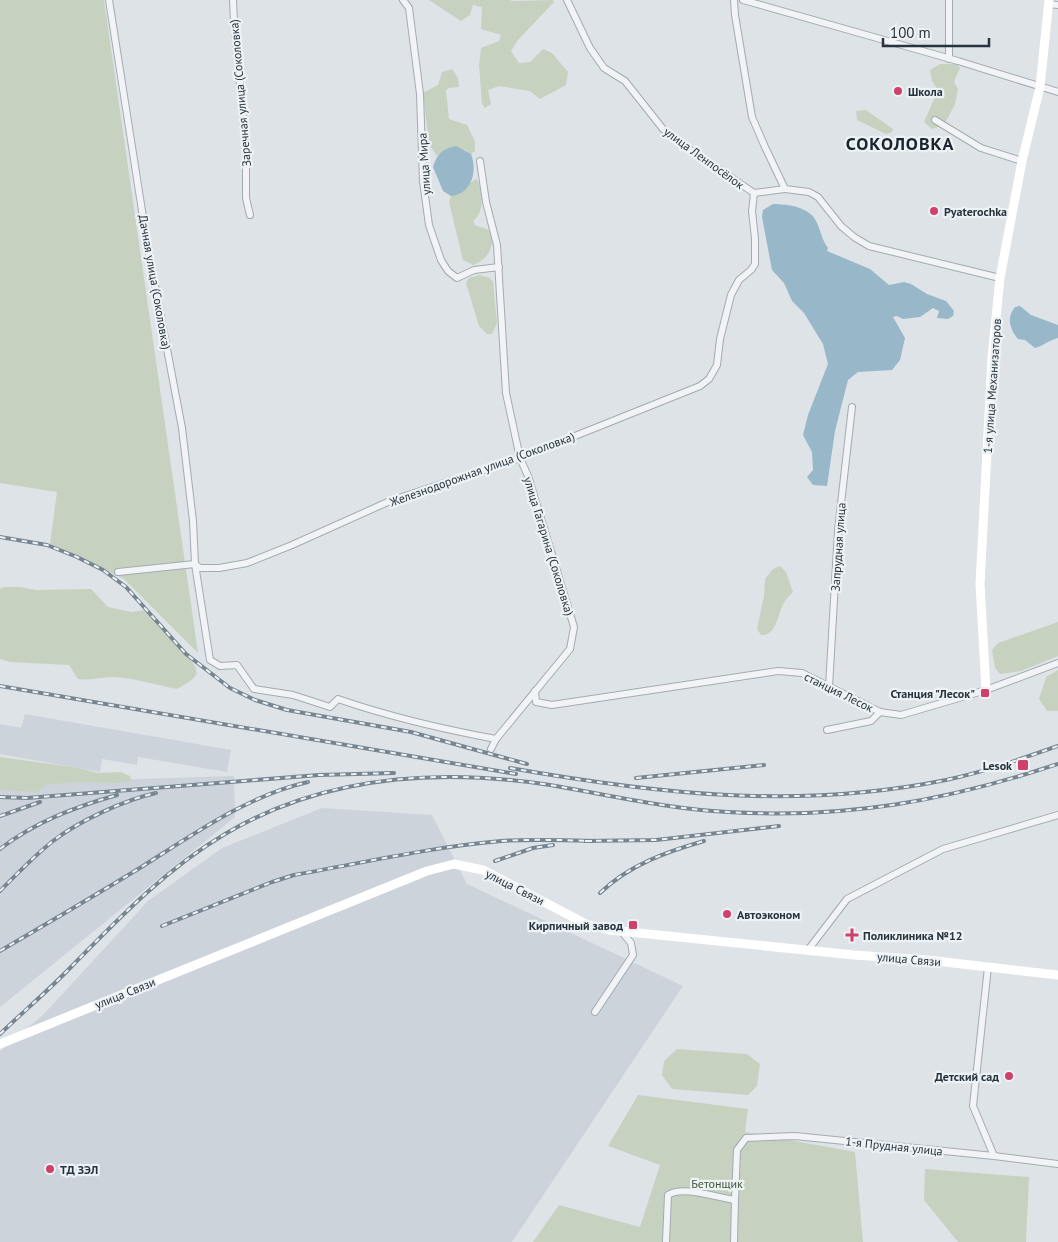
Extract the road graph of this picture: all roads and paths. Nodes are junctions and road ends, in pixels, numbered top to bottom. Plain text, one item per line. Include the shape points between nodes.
1 (109, 0) edge
2 (233, 0) edge
3 (404, 0) edge
4 (567, 0) edge
5 (734, 0) edge
6 (743, 0) edge
7 (949, 0) edge
8 (1052, 3) edge
9 (949, 59) junction
10 (1040, 87) junction
11 (1058, 92) edge
12 (935, 120) dead end
13 (480, 161) dead end
14 (1022, 161) junction
15 (786, 189) junction
16 (754, 194) junction
17 (250, 216) dead end
18 (499, 267) junction
19 (1000, 278) junction
20 (852, 407) dead end
21 (520, 458) junction
22 (195, 564) junction
23 (118, 572) dead end
24 (1058, 663) edge
25 (829, 687) junction
26 (986, 690) junction
27 (534, 691) junction
28 (880, 712) junction
29 (827, 730) dead end
30 (496, 739) junction
31 (491, 749) dead end
32 (1058, 814) edge
33 (621, 931) junction
34 (808, 950) junction
35 (988, 967) junction
36 (1058, 975) edge
37 (595, 1012) dead end
38 (0, 1044) edge
39 (994, 1156) junction
40 (1058, 1164) edge
41 (735, 1200) junction
42 (666, 1242) edge
43 (734, 1242) edge

1 - 22 street, Дачная улица (Соколовка) via 148,249 182,428
2 - 17 street, Заречная улица (Соколовка) via 246,151 246,198
3 - 18 street, улица Мира via 409,8 420,94 423,181 429,225 441,260 457,278 474,270
4 - 16 street, улица Ленпосёлок via 590,48 604,68 625,82 663,129
5 - 15 street via 752,117
6 - 9 street
7 - 9 street
8 - 10 street, 1-я улица Механизаторов
9 - 10 street
10 - 11 street
10 - 14 street, 1-я улица Механизаторов
12 - 14 street via 981,148
13 - 18 street
14 - 19 street, 1-я улица Механизаторов
15 - 16 street, улица Ленпосёлок
15 - 19 street, улица Ленпосёлок via 809,192 818,197 841,226 869,246
16 - 21 street, Железнодорожная улица (Соколовка) via 754,264 739,280 731,295 717,365 708,379 700,386
18 - 21 street via 506,393
19 - 26 street, 1-я улица Механизаторов via 992,358 980,584
20 - 25 street, Запрудная улица via 838,530
21 - 22 street, Железнодорожная улица (Соколовка) via 390,501 247,563 219,568 200,568
21 - 27 street, улица Гагарина (Соколовка) via 574,627 570,649
22 - 23 street, Железнодорожная улица (Соколовка)
22 - 30 street via 210,660 220,666 237,665 254,689 293,694 330,707 338,699 380,714
24 - 26 street, станция Лесок
25 - 27 street, станция Лесок via 802,673 778,671 552,705 536,702
25 - 28 street, станция Лесок
26 - 28 street, станция Лесок via 901,715
27 - 30 street, улица Гагарина (Соколовка)
28 - 29 street via 871,721
30 - 31 street, улица Гагарина (Соколовка)
32 - 34 street via 942,849 847,899
33 - 34 street, улица Связи
33 - 37 street via 631,943 633,955
33 - 38 street, улица Связи via 586,924 482,870 454,864 418,874
34 - 35 street, улица Связи
35 - 36 street, улица Связи
35 - 39 street via 973,1106
39 - 40 street, 1-я Прудная улица
39 - 41 street, 1-я Прудная улица via 795,1136 746,1138 737,1150
41 - 42 street via 687,1191 668,1195
41 - 43 street

